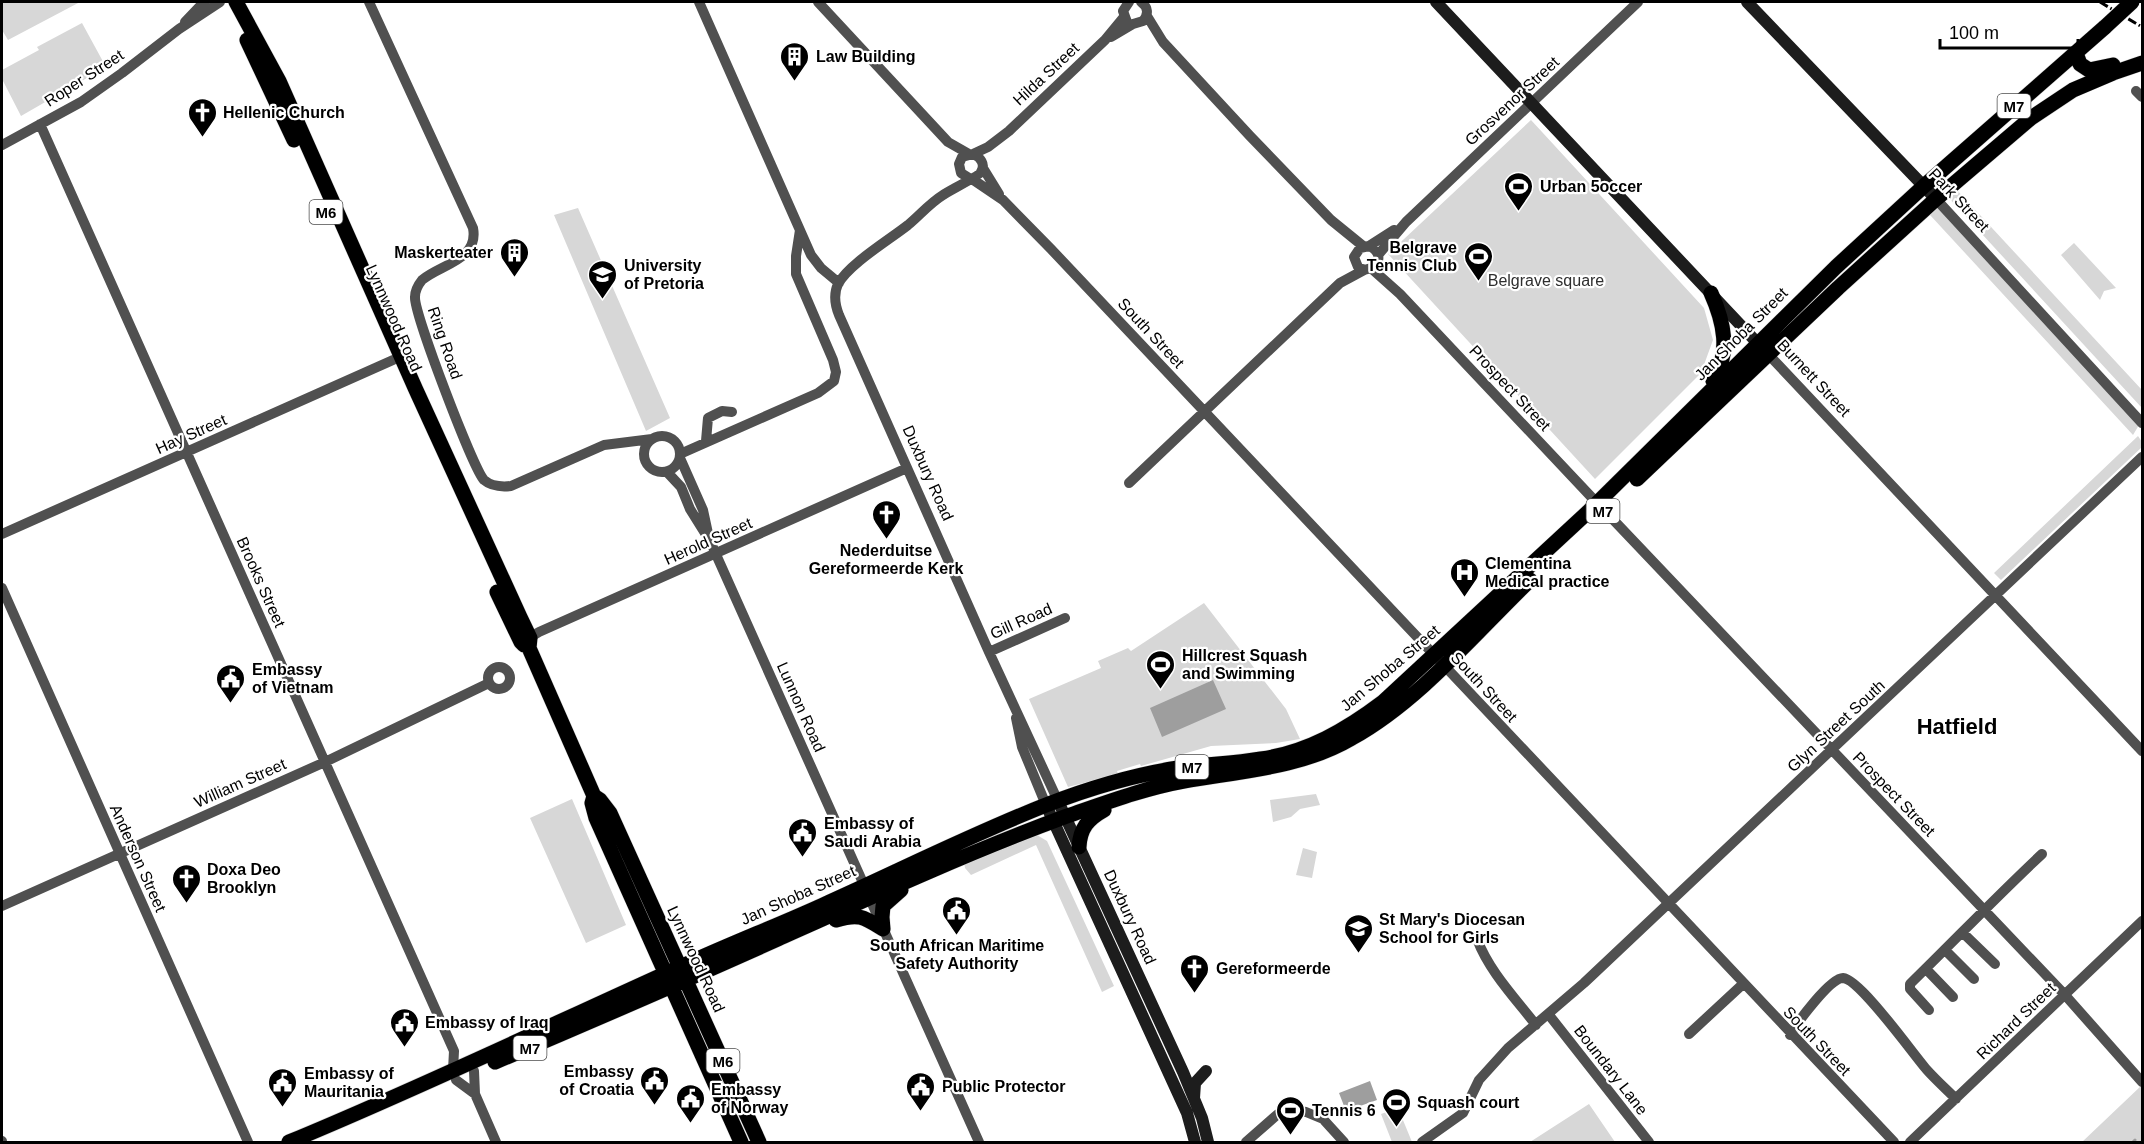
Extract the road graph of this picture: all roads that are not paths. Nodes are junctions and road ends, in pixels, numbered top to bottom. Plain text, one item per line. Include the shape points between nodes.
1 (204, 2) edge
2 (220, 2) edge
3 (225, 2) edge
4 (236, 2) edge
5 (369, 2) edge
6 (699, 2) edge
7 (818, 2) edge
8 (1436, 2) edge
9 (1638, 2) edge
10 (1748, 2) edge
11 (2132, 2) edge
12 (1124, 7) edge
13 (1143, 13) edge
14 (179, 29) junction
15 (1105, 40) junction
16 (2076, 53) junction
17 (2142, 62) edge
18 (1531, 104) junction
19 (40, 124) junction
20 (1009, 131) junction
21 (948, 142) junction
22 (2, 145) edge
23 (971, 154) junction
24 (983, 166) junction
25 (959, 167) junction
26 (971, 178) junction
27 (1924, 186) junction
28 (938, 198) junction
29 (1936, 199) junction
30 (1003, 200) junction
31 (1331, 220) junction
32 (1406, 222) junction
33 (800, 230) junction
34 (1366, 246) junction
35 (1354, 258) junction
36 (1373, 264) junction
37 (839, 283) junction
38 (1340, 284) junction
39 (1711, 293) junction
40 (1763, 348) junction
41 (393, 360) junction
42 (1699, 401) junction
43 (732, 412) dead end
44 (1204, 412) junction
45 (2142, 423) edge
46 (652, 439) junction
47 (706, 441) junction
48 (626, 443) junction
49 (186, 453) junction
50 (680, 456) junction
51 (2142, 457) edge
52 (644, 458) junction
53 (908, 468) junction
54 (666, 472) junction
55 (1129, 483) dead end
56 (1600, 507) junction
57 (2, 534) edge
58 (710, 541) junction
59 (716, 554) junction
60 (2, 588) edge
61 (1996, 595) junction
62 (1065, 618) dead end
63 (527, 643) junction
64 (988, 652) junction
65 (1439, 660) junction
66 (489, 683) dead end
67 (1832, 751) junction
68 (2142, 751) edge
69 (325, 762) junction
70 (594, 795) junction
71 (1124, 797) junction
72 (1052, 803) junction
73 (1059, 820) junction
74 (1079, 847) junction
75 (120, 853) junction
76 (2042, 854) dead end
77 (917, 876) junction
78 (867, 891) junction
79 (1668, 903) junction
80 (2, 906) edge
81 (1984, 909) junction
82 (2142, 921) edge
83 (812, 923) junction
84 (883, 929) junction
85 (1963, 933) junction
86 (1478, 939) dead end
87 (1945, 950) junction
88 (1995, 964) dead end
89 (1926, 969) junction
90 (683, 973) junction
91 (1974, 979) dead end
92 (668, 980) junction
93 (1743, 984) junction
94 (2065, 995) junction
95 (1953, 997) dead end
96 (1929, 1010) dead end
97 (1549, 1015) junction
98 (1536, 1025) junction
99 (1689, 1034) dead end
100 (1790, 1035) junction
101 (1152, 1036) junction
102 (454, 1051) junction
103 (474, 1066) junction
104 (1206, 1071) dead end
105 (1183, 1072) junction
106 (454, 1075) junction
107 (2139, 1078) edge
108 (475, 1094) junction
109 (1956, 1099) junction
110 (1194, 1100) junction
111 (1191, 1124) junction
112 (1427, 1141) edge
113 (249, 1142) edge
114 (289, 1143) edge
115 (315, 1143) edge
116 (496, 1143) edge
117 (741, 1143) edge
118 (759, 1143) edge
119 (979, 1143) edge
120 (1195, 1143) edge
121 (1208, 1143) edge
122 (1246, 1143) edge
123 (1344, 1143) edge
124 (1649, 1143) edge
125 (1894, 1143) edge
126 (1910, 1143) edge

1 - 14 street, Roper Street
2 - 14 street, Roper Street
3 - 41 main road, Lynnwood Road / M6 via 269,86
4 - 63 main road, Lynnwood Road / M6 via 279,81
5 - 48 street, Ring Road via 473,228 475,239 467,254 422,280 415,298 456,419 483,478 497,486 511,486 597,448
6 - 33 street
7 - 21 street
8 - 18 main road, Burnett Street
9 - 18 street, Grosvenor Street
10 - 27 main road, Park Street
11 - 16 main road, Jan Shoba Street / M7, bridge
12 - 13 street via 1127,22
12 - 15 street, Hilda Street
13 - 15 street, Hilda Street
13 - 31 street via 1163,42
14 - 19 street, Roper Street via 81,102
15 - 20 street, Hilda Street
16 - 17 main road via 2080,64 2089,69 2133,60
16 - 27 main road, Jan Shoba Street / M7
17 - 29 main road, M7 via 2059,97
18 - 32 street, Grosvenor Street
18 - 39 main road, Burnett Street
19 - 22 street, Roper Street
19 - 49 street, Brooks Street
20 - 23 street, Hilda Street
20 - 24 street, Hilda Street
21 - 23 street
21 - 25 street
23 - 24 street
23 - 25 street via 962,158
24 - 26 street via 978,176
24 - 30 street, South Street
25 - 26 street via 963,176
25 - 28 street
26 - 28 street
26 - 30 street, South Street
27 - 29 main road, Park Street
27 - 40 main road, Jan Shoba Street / M7 via 1836,267
28 - 37 street
29 - 40 main road, Jan Shoba Street / M7
29 - 45 street, Park Street
30 - 44 street, South Street
31 - 34 street
31 - 35 street
32 - 34 street, Grosvenor Street
32 - 36 street, Grosvenor Street
33 - 37 street via 816,262
33 - 47 street via 796,274 833,360 836,377 818,393
34 - 35 street via 1357,250
34 - 36 street via 1375,249
35 - 36 street via 1358,267
35 - 38 street, Grosvenor Street
36 - 38 street, Grosvenor Street
36 - 56 street, Prospect Street
37 - 53 street, Duxbury Road via 835,299 839,315
38 - 44 street, Grosvenor Street
39 - 40 main road, Burnett Street
39 - 42 main road via 1722,322 1724,352 1719,371
40 - 42 main road, Jan Shoba Street / M7
40 - 56 main road, Jan Shoba Street / M7
40 - 61 street, Burnett Street
41 - 49 street, Hay Street
41 - 63 main road, Lynnwood Road / M6
42 - 56 main road, Jan Shoba Street / M7
43 - 47 street via 722,411 708,418
44 - 55 street, Grosvenor Street
44 - 65 street, South Street
46 - 48 street, Ring Road
46 - 50 street via 669,438 677,444
46 - 52 street via 645,447
47 - 50 street
48 - 52 street
49 - 57 street, Hay Street
49 - 69 street, Brooks Street
50 - 54 street via 675,467
50 - 58 street, Lunnon Road via 703,510
51 - 61 street, Glyn Street South
52 - 54 street via 653,470
53 - 59 street, Herold Street
53 - 64 street, Duxbury Road
54 - 58 street, Lunnon Road via 681,487
56 - 65 main road, Jan Shoba Street / M7
56 - 67 street, Prospect Street
58 - 59 street, Lunnon Road
59 - 63 street, Herold Street via 539,632
59 - 78 street, Lunnon Road
60 - 75 street, Anderson Street
61 - 67 street, Glyn Street South
61 - 68 street, Burnett Street
62 - 64 street, Gill Road
63 - 70 main road, Lynnwood Road / M6
64 - 72 street, Duxbury Road via 1014,708 1022,747
65 - 71 main road, Jan Shoba Street / M7 via 1384,718 1330,750 1260,770 1182,782
65 - 72 main road, Jan Shoba Street / M7 via 1348,727 1314,744 1263,759 1162,771
65 - 79 street, South Street
66 - 69 street, William Street
67 - 79 street, Glyn Street South
67 - 81 street, Prospect Street
69 - 75 street, William Street
69 - 102 street, Brooks Street
70 - 90 main road, Lynnwood Road / M6 via 610,813
70 - 92 main road, Lynnwood Road / M6 via 596,818
71 - 73 main road, Jan Shoba Street / M7
71 - 74 main road via 1087,822 1080,833
72 - 73 main road, Duxbury Road
72 - 78 main road, Jan Shoba Street / M7
73 - 74 main road, Duxbury Road
73 - 77 main road, Jan Shoba Street / M7
73 - 101 main road, Duxbury Road
74 - 105 main road, Duxbury Road
75 - 80 street, William Street
75 - 113 street, Anderson Street
76 - 81 street
77 - 78 main road
77 - 84 main road via 881,909
78 - 83 main road, Jan Shoba Street / M7
78 - 84 street, Lunnon Road
78 - 90 main road, Jan Shoba Street / M7 via 825,904
79 - 93 street, South Street
79 - 97 street, Glyn Street South
81 - 85 street
81 - 94 street, Prospect Street
82 - 94 street, Richard Street
83 - 84 main road via 858,915
83 - 90 main road, Jan Shoba Street / M7
84 - 119 street, Lunnon Road
85 - 87 street
85 - 88 street
86 - 98 street via 1492,968
87 - 89 street
87 - 91 street
89 - 95 street
89 - 96 street via 1910,987
90 - 92 main road, Jan Shoba Street / M7
90 - 118 main road, Lynnwood Road / M6
92 - 103 main road, Jan Shoba Street / M7
92 - 117 main road, Lynnwood Road / M6
93 - 99 street
93 - 100 street, South Street
94 - 107 street, Prospect Street
94 - 109 street, Richard Street
97 - 98 street, Glyn Street South
97 - 124 street, Boundary Lane
98 - 112 street, Glyn Street South via 1487,1070 1460,1116
100 - 109 street via 1818,997 1844,978 1854,982
100 - 125 street, South Street
101 - 105 main road via 1166,1058
101 - 111 main road, Duxbury Road
102 - 103 street
102 - 106 street, Brooks Street
103 - 106 main road, Jan Shoba Street / M7
103 - 108 street
104 - 110 main road via 1195,1083
105 - 110 main road, Duxbury Road
105 - 111 main road via 1180,1084
106 - 108 street
106 - 114 main road, Jan Shoba Street / M7
106 - 115 main road, Jan Shoba Street / M7
108 - 116 street
109 - 126 street, Richard Street
110 - 121 main road, Duxbury Road
111 - 120 main road, Duxbury Road
122 - 123 street via 1278,1114 1291,1110 1317,1116

